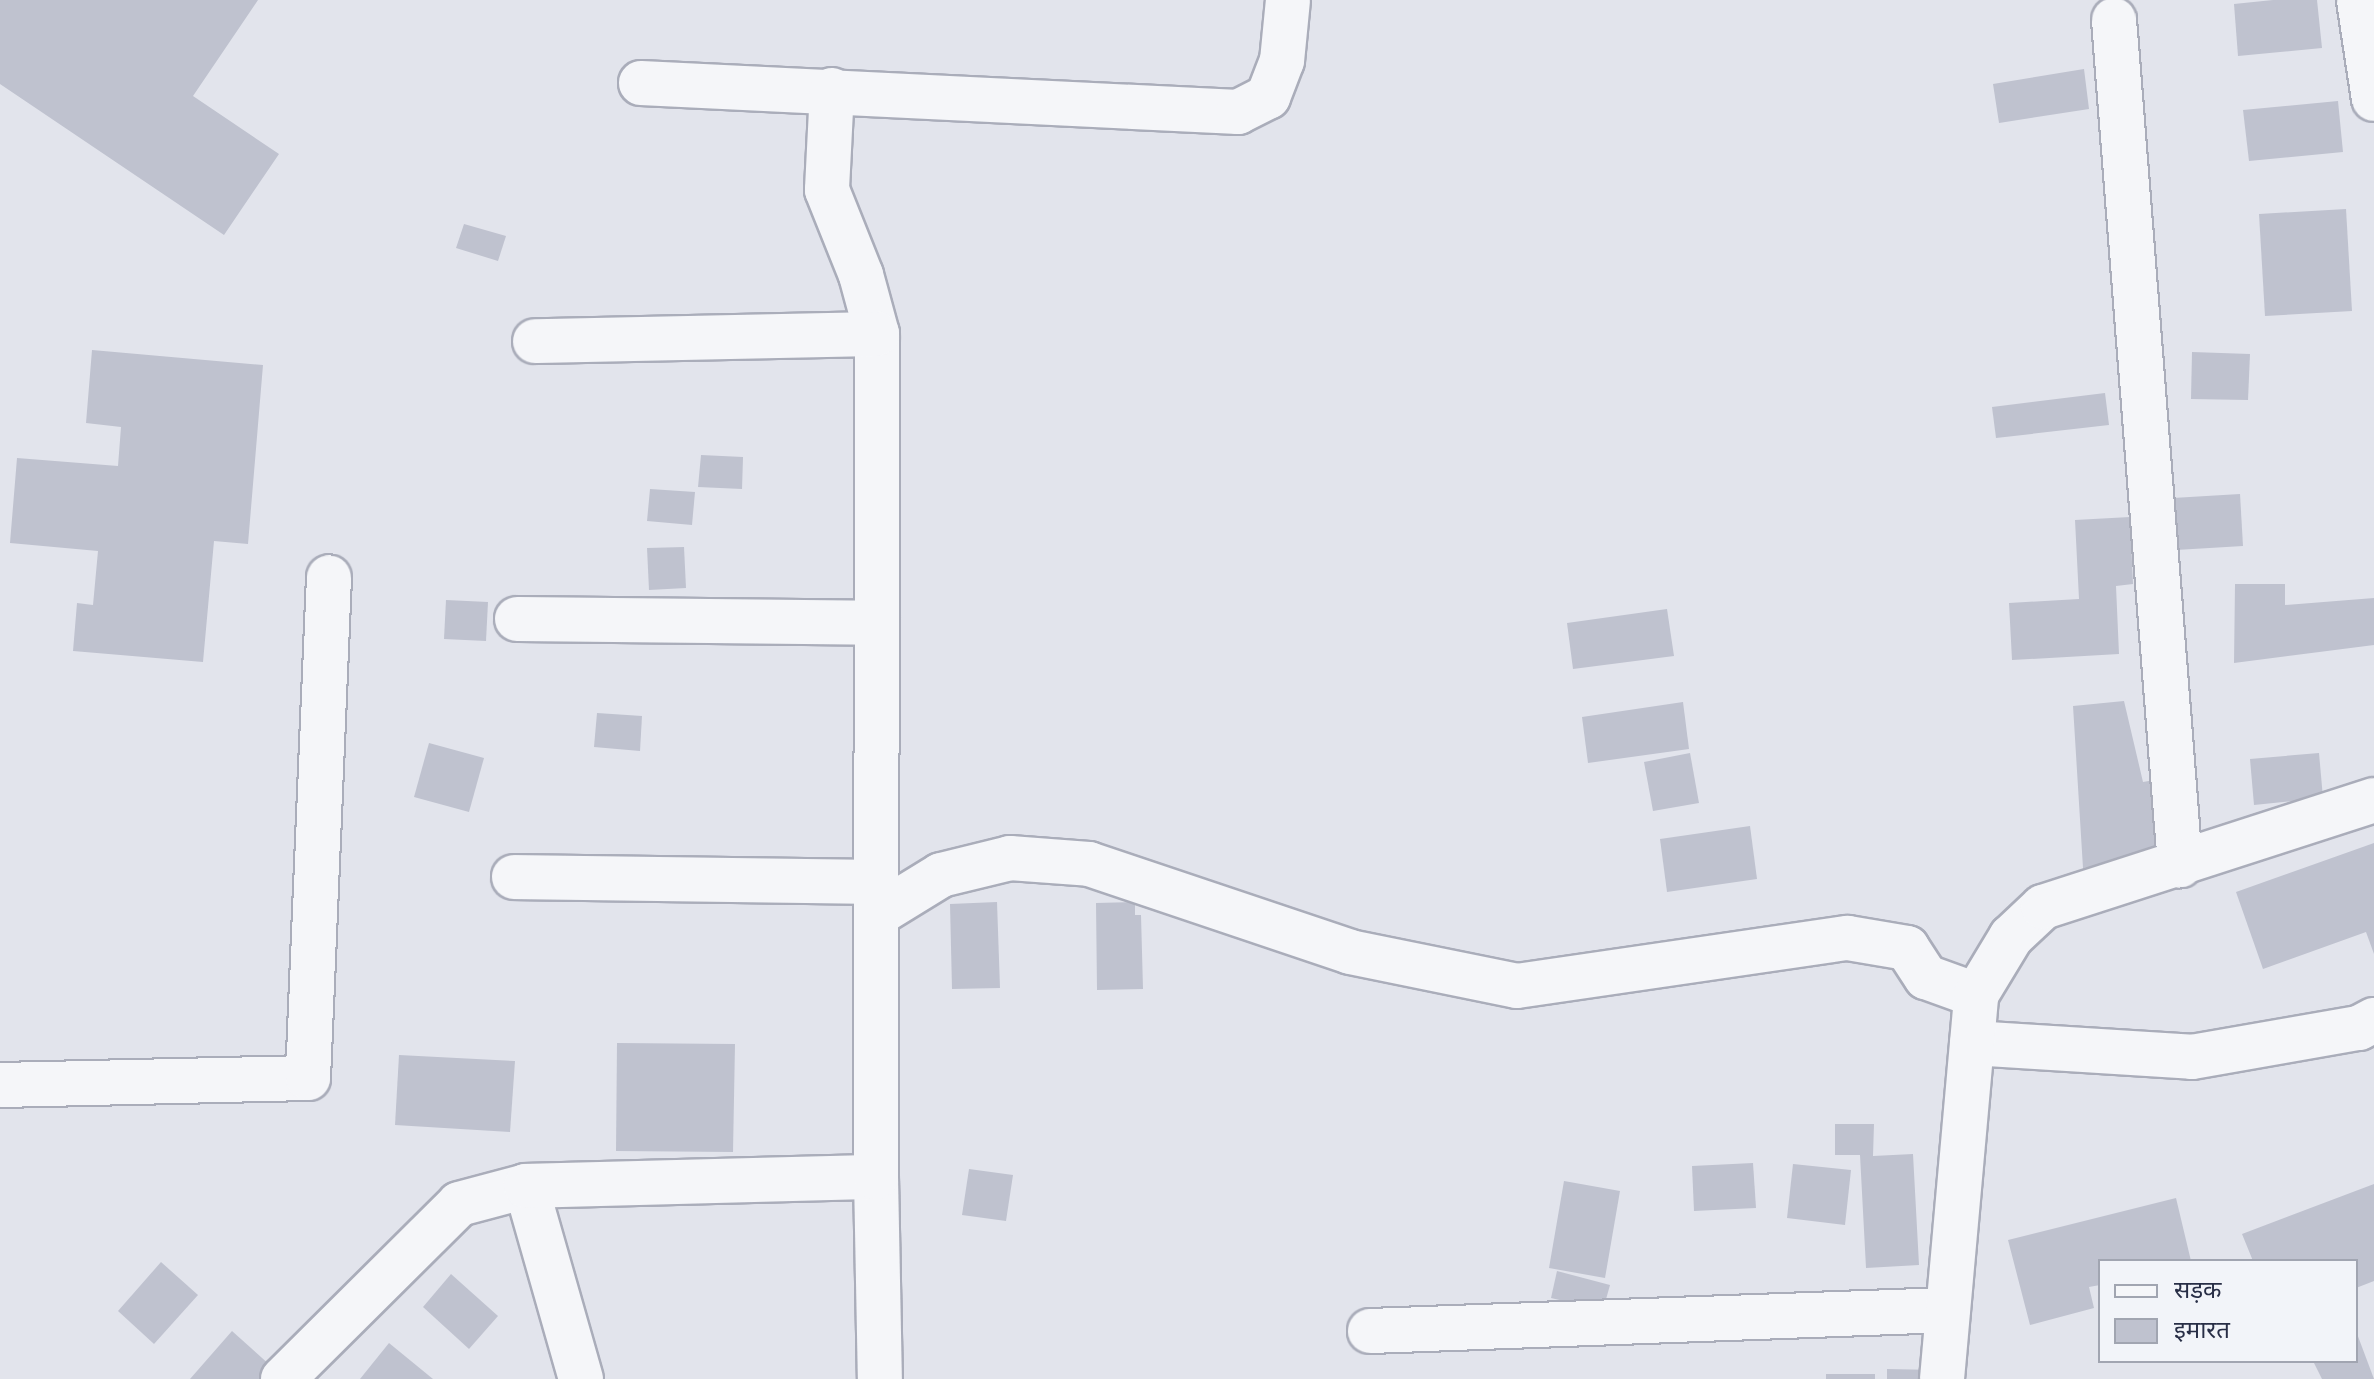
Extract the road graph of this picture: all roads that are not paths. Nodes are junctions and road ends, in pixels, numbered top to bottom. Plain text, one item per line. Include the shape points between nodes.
1 (1288, 0) edge
2 (2359, 0) edge
3 (2114, 20) dead end
4 (641, 83) dead end
5 (832, 90) junction
6 (2374, 99) edge
7 (877, 334) junction
8 (535, 341) dead end
9 (329, 577) dead end
10 (517, 619) dead end
11 (877, 623) junction
12 (2374, 800) edge
13 (2180, 865) junction
14 (514, 877) dead end
15 (876, 899) junction
16 (1976, 995) junction
17 (2374, 1020) edge
18 (1972, 1043) junction
19 (0, 1085) edge
20 (876, 1177) junction
21 (526, 1186) junction
22 (1948, 1310) junction
23 (1370, 1331) dead end
24 (283, 1379) edge
25 (581, 1379) edge
26 (880, 1379) edge
27 (1942, 1379) edge

1 - 5 street via 1282,61 1268,97 1238,112
2 - 6 street
3 - 13 street
4 - 5 street
5 - 7 street via 827,190
7 - 8 street
7 - 11 street
9 - 19 street via 308,1078
10 - 11 street
11 - 15 street
12 - 13 street
13 - 16 street via 2043,907 2011,937
14 - 15 street
15 - 16 street via 1010,858 1073,863 1350,952 1517,986 1848,938 1907,948 1926,977
15 - 20 street
16 - 18 street
17 - 18 street via 2359,1028 2192,1057
18 - 22 street
20 - 21 street
20 - 26 street
21 - 24 street via 459,1204
21 - 25 street
22 - 23 street
22 - 27 street

